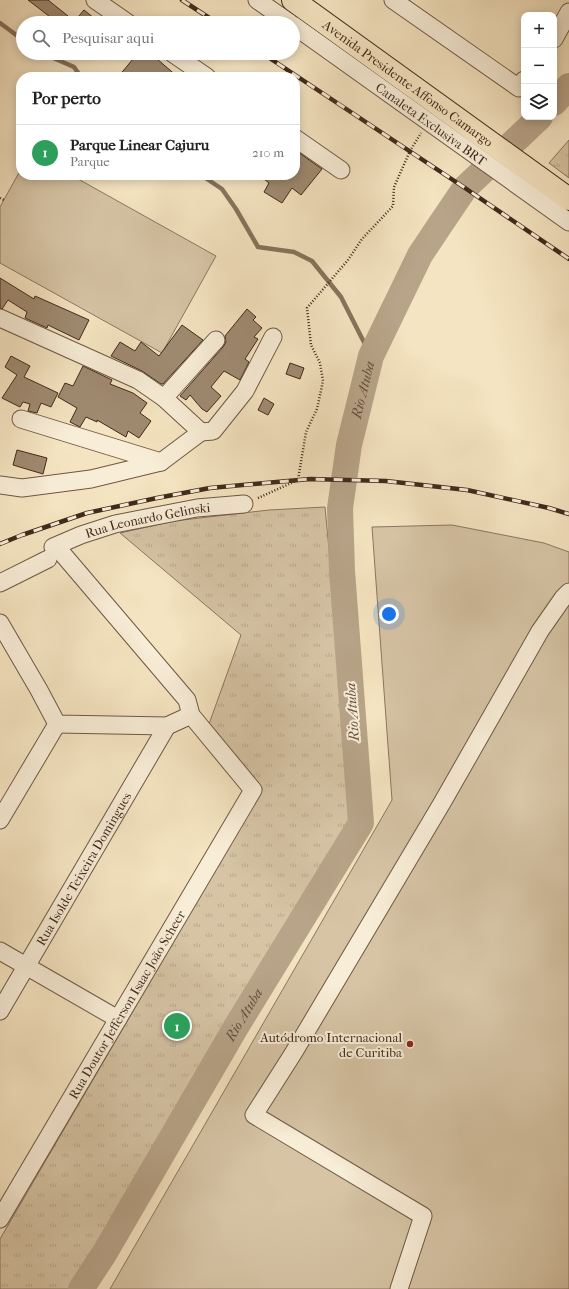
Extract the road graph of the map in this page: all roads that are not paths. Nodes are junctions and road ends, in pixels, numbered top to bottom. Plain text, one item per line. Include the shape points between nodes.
1 (95, 0) edge
2 (257, 0) edge
3 (293, 0) edge
4 (395, 1) edge
5 (569, 12) edge
6 (118, 16) edge
7 (280, 16) edge
8 (300, 30) edge
9 (557, 34) edge
10 (182, 60) edge
11 (200, 72) edge
12 (522, 84) edge
13 (446, 123) junction
14 (300, 141) edge
15 (341, 170) dead end
16 (568, 214) edge
17 (0, 318) edge
18 (272, 337) dead end
19 (216, 340) dead end
20 (164, 398) junction
21 (21, 419) dead end
22 (201, 432) junction
23 (161, 462) junction
24 (0, 485) edge
25 (244, 504) road end
26 (54, 553) junction
27 (0, 583) edge
28 (569, 592) edge
29 (0, 623) edge
30 (192, 715) junction
31 (57, 724) junction
32 (167, 726) junction
33 (0, 820) edge
34 (0, 950) edge
35 (26, 966) junction
36 (0, 1011) edge
37 (118, 1019) junction
38 (0, 1219) edge
39 (399, 1289) edge

1 - 6 street
2 - 7 street
3 - 13 main road, Avenida Presidente Affonso Camargo
4 - 12 street via 519,88
5 - 9 street
8 - 13 street, Canaleta Exclusiva BRT via 427,120
10 - 11 street
13 - 16 street, Canaleta Exclusiva BRT
13 - 16 main road, Avenida Presidente Affonso Camargo via 503,152
14 - 15 street
17 - 20 street via 138,380
18 - 22 street via 246,391 212,431
19 - 20 street
20 - 22 street
21 - 23 street
22 - 23 street
23 - 24 street via 91,479 22,488
25 - 26 street, Rua Leonardo Gelinski via 197,508 115,524 81,535
26 - 27 street, Rua Leonardo Gelinski
26 - 30 street via 187,700
28 - 39 street via 540,631 442,803 254,1115 423,1216
29 - 31 street
30 - 32 street
30 - 37 street, Rua Doutor Jefferson Isaac João Scheer via 253,790
31 - 32 street
31 - 33 street
32 - 35 street, Rua Isolde Teixeira Domingues
34 - 35 street
35 - 36 street, Rua Isolde Teixeira Domingues
35 - 37 street
37 - 38 street, Rua Doutor Jefferson Isaac João Scheer

